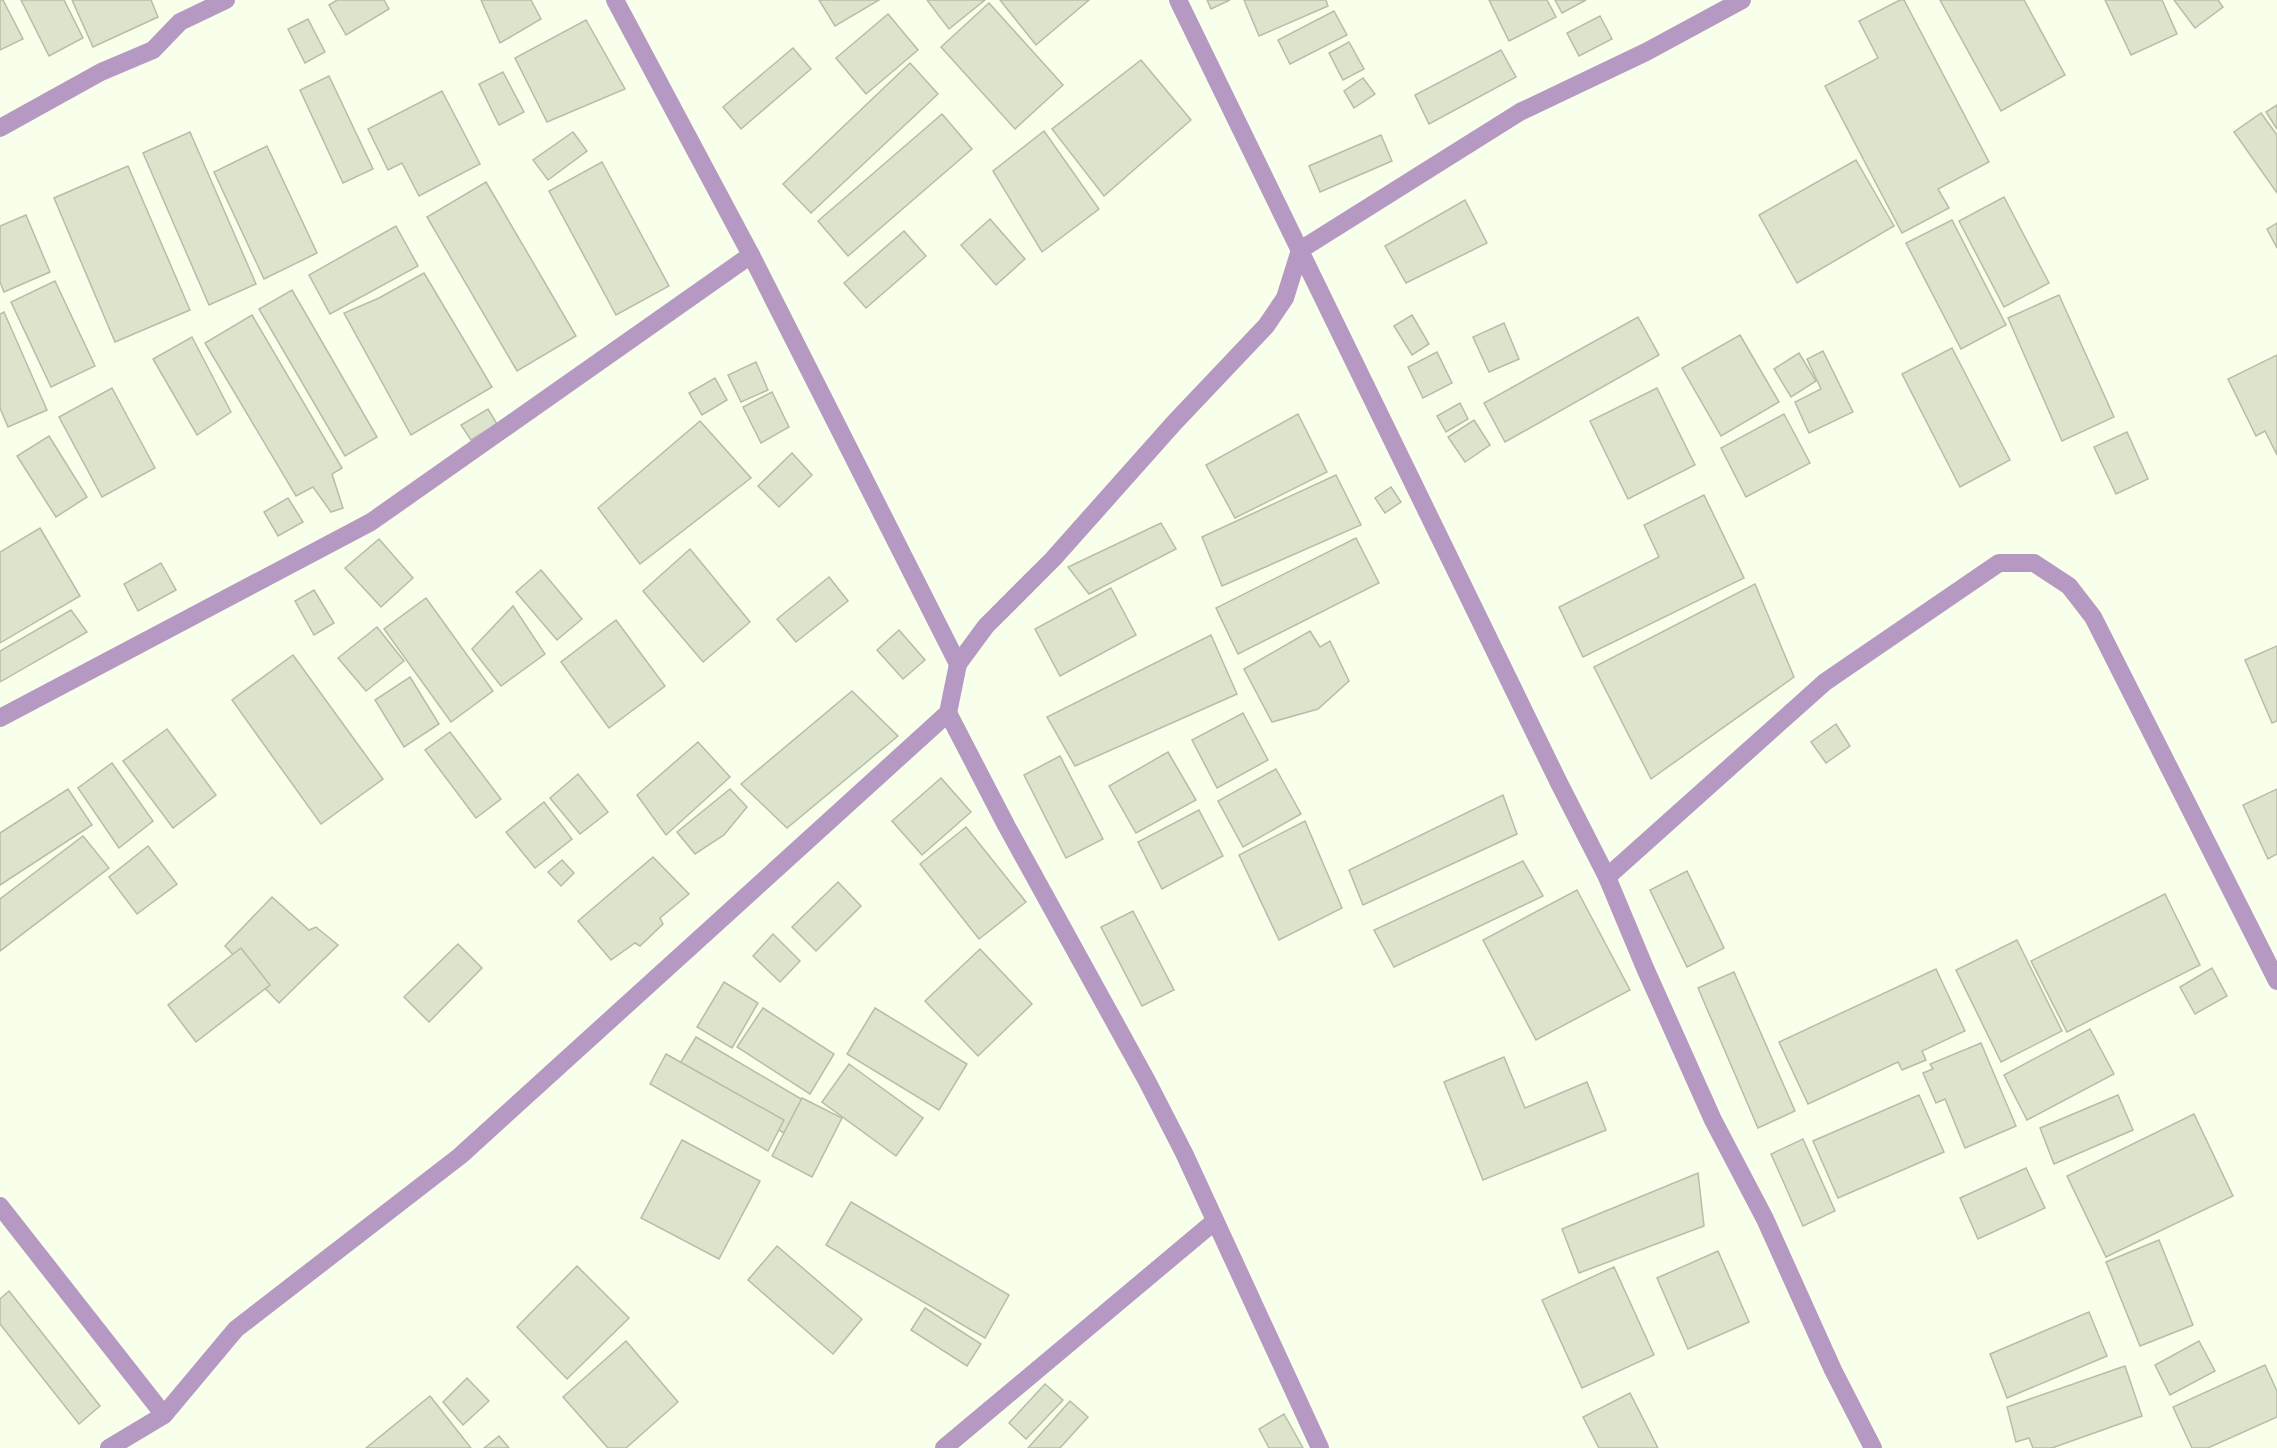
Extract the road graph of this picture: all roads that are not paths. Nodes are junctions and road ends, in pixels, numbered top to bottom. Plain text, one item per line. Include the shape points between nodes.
1 (226, 0) edge
2 (615, 0) edge
3 (1178, 0) edge
4 (1742, 0) edge
5 (0, 128) edge
6 (1300, 250) junction
7 (751, 255) junction
8 (958, 664) junction
9 (948, 712) junction
10 (0, 718) edge
11 (1607, 877) junction
12 (2277, 981) edge
13 (0, 1206) edge
14 (1215, 1221) junction
15 (164, 1415) junction
16 (136, 1442) edge
17 (109, 1448) edge
18 (944, 1448) edge
19 (1320, 1448) edge
20 (1873, 1448) edge

1 - 5 street via 180,22 153,51 101,72
2 - 7 street
3 - 6 street
4 - 6 street via 1646,52 1520,112
6 - 8 street via 1285,298 1266,326 1053,559 986,626
6 - 11 street
7 - 8 street
7 - 10 street via 371,522
8 - 9 street
9 - 14 street via 1147,1081
9 - 15 street via 460,1156 236,1329
11 - 12 street via 1825,682 1999,563 2034,563 2069,586 2093,616
11 - 20 street via 1713,1120 1765,1219
13 - 15 street
14 - 18 street
14 - 19 street
15 - 16 street
16 - 17 street

